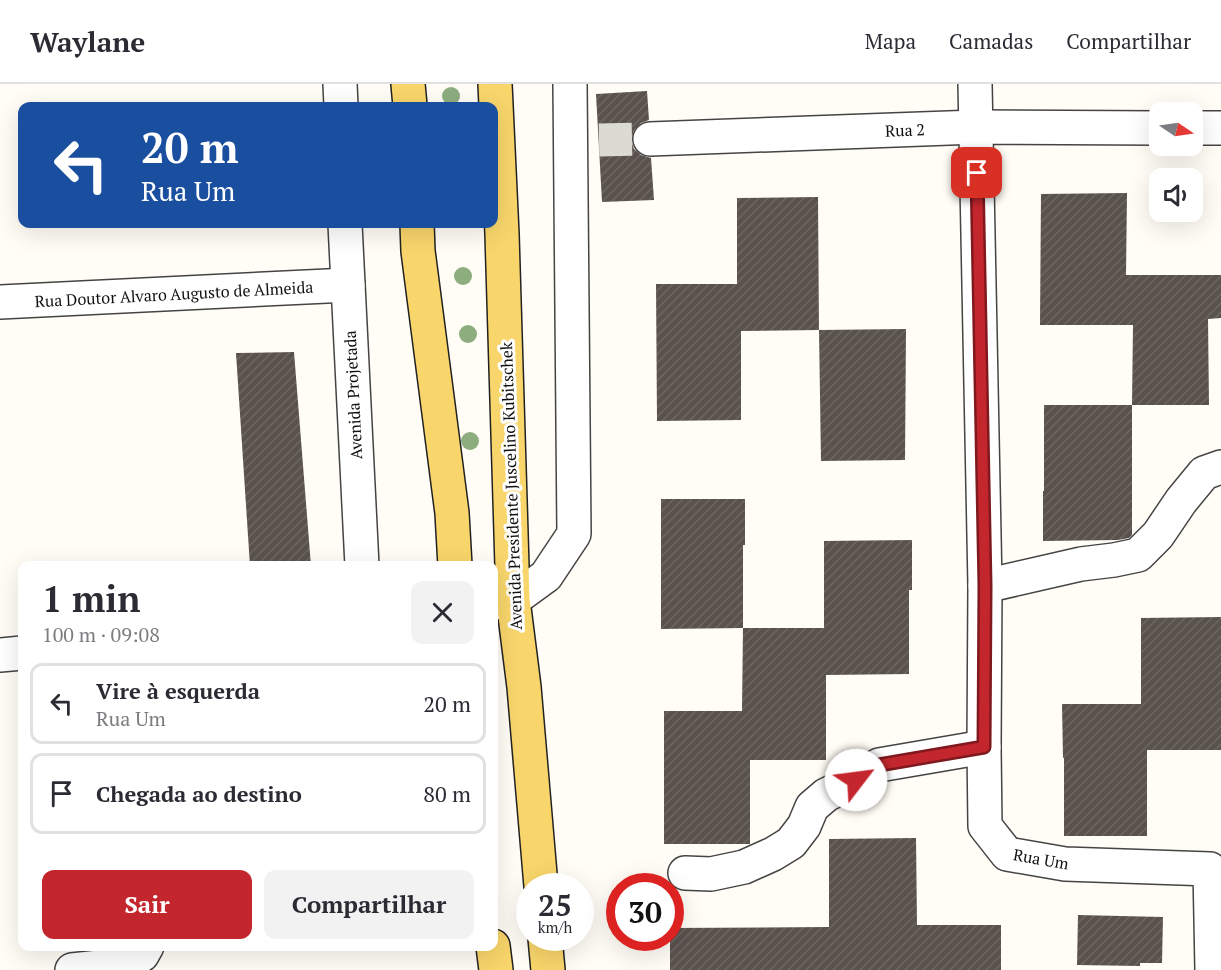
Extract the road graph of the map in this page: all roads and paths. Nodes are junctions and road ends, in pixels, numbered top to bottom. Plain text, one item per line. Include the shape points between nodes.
1 (340, 84) edge
2 (408, 84) edge
3 (495, 84) edge
4 (570, 84) edge
5 (975, 84) edge
6 (341, 102) edge
7 (410, 102) edge
8 (496, 102) edge
9 (976, 127) junction
10 (1149, 128) edge
11 (1203, 128) edge
12 (1221, 128) edge
13 (650, 139) tunnel mouth
14 (498, 148) edge
15 (345, 228) edge
16 (417, 228) edge
17 (348, 285) junction
18 (0, 302) edge
19 (1221, 467) edge
20 (362, 561) edge
21 (455, 561) edge
22 (985, 586) junction
23 (503, 602) edge
24 (18, 653) edge
25 (0, 655) edge
26 (984, 747) junction
27 (540, 873) edge
28 (685, 873) dead end
29 (144, 951) edge
30 (486, 951) edge
31 (494, 951) edge
32 (547, 951) edge
33 (86, 969) edge
34 (495, 970) edge
35 (548, 970) edge
36 (1212, 970) edge

1 - 6 street
2 - 7 main road
3 - 8 main road, Avenida Presidente Juscelino Kubitschek
4 - 23 street via 585,143 574,534 546,576
5 - 9 street, Rua Um
9 - 10 street, Rua 2
9 - 13 street, Rua 2
9 - 22 street, Rua Um
11 - 12 street
14 - 23 main road, Avenida Presidente Juscelino Kubitschek via 502,234
15 - 17 street, Avenida Projetada
16 - 21 main road
17 - 18 street, Rua Doutor Alvaro Augusto de Almeida
17 - 20 street, Avenida Projetada
19 - 22 street via 1204,473 1158,535 1138,555
22 - 26 street, Rua Um
23 - 27 main road, Avenida Presidente Juscelino Kubitschek via 524,687
24 - 25 street
26 - 28 street via 879,765 826,795 812,807 791,843 773,854 744,867 711,874
26 - 36 street, Rua Um via 985,826 1007,854 1065,864 1210,869
29 - 33 street via 142,955
30 - 34 street
31 - 34 main road
32 - 35 main road

